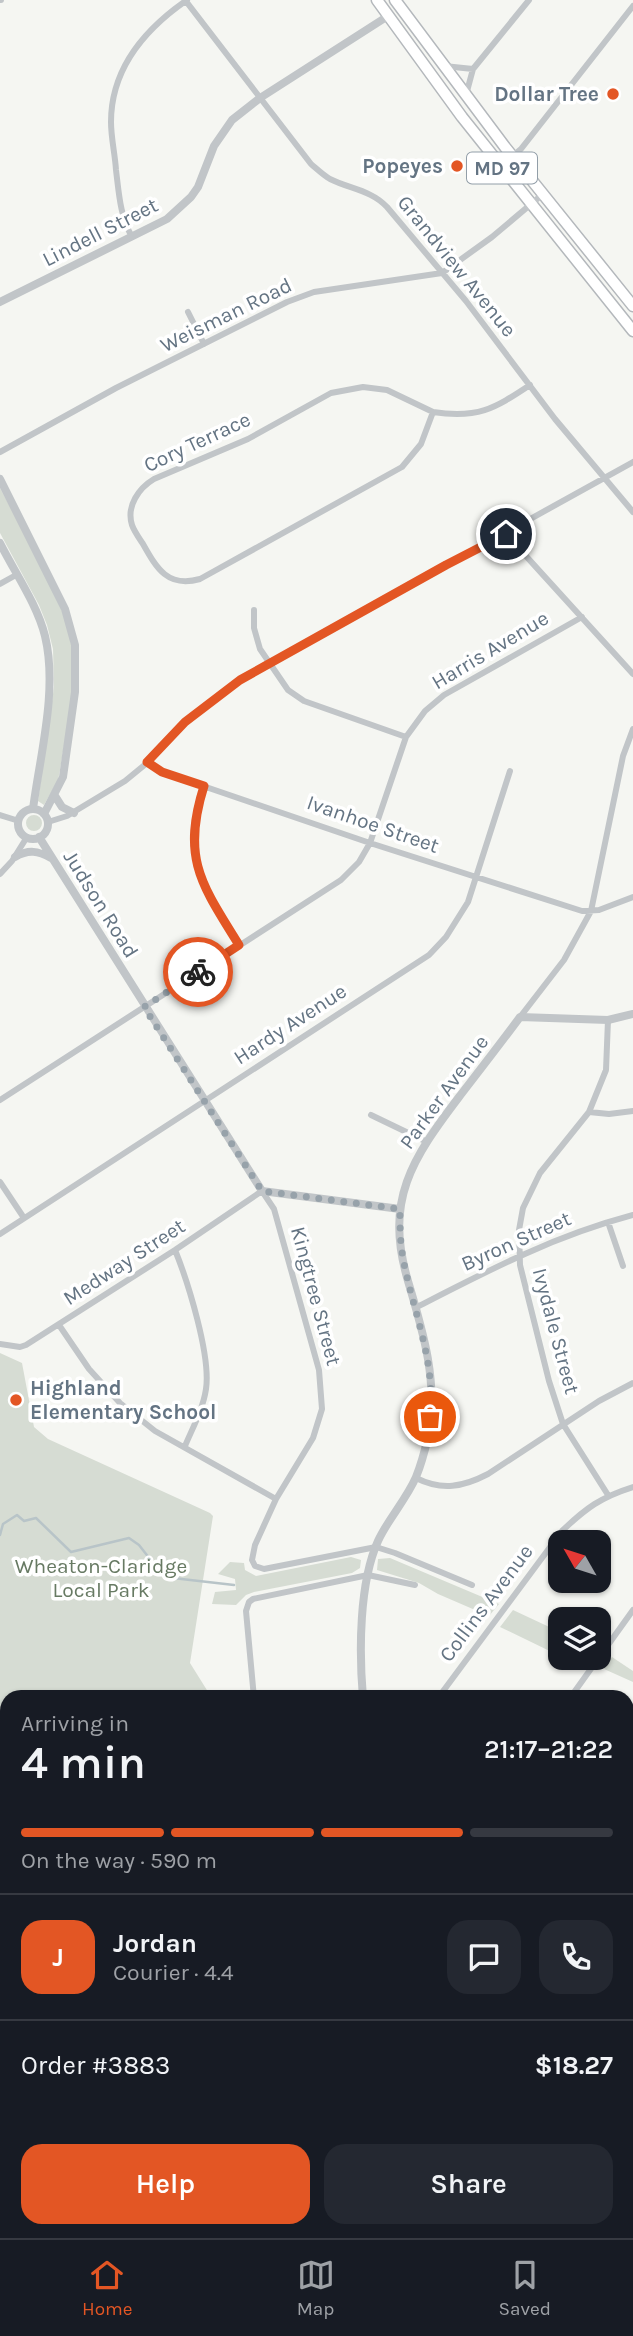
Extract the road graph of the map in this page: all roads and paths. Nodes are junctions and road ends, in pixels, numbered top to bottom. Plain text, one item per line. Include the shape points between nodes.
1 (186, 0) edge
2 (377, 0) edge
3 (529, 0) edge
4 (398, 2) edge
5 (633, 6) edge
6 (388, 16) junction
7 (442, 66) junction
8 (473, 69) junction
9 (466, 97) junction
10 (260, 98) junction
11 (513, 158) junction
12 (501, 167) junction
13 (543, 194) junction
14 (531, 205) junction
15 (132, 237) junction
16 (442, 273) junction
17 (0, 302) edge
18 (633, 306) edge
19 (188, 312) dead end
20 (633, 331) edge
21 (204, 344) junction
22 (530, 385) junction
23 (433, 412) junction
24 (0, 452) edge
25 (633, 462) edge
26 (604, 478) junction
27 (0, 479) edge
28 (633, 512) edge
29 (506, 534) junction
30 (0, 544) edge
31 (16, 575) junction
32 (0, 584) edge
33 (254, 610) dead end
34 (582, 617) junction
35 (269, 663) junction
36 (633, 674) edge
37 (633, 729) edge
38 (406, 737) junction
39 (147, 762) junction
40 (510, 771) dead end
41 (204, 786) junction
42 (55, 796) junction
43 (33, 809) junction
44 (74, 813) junction
45 (0, 815) edge
46 (46, 818) junction
47 (19, 821) junction
48 (27, 837) junction
49 (39, 837) junction
50 (370, 843) junction
51 (15, 857) junction
52 (51, 858) junction
53 (0, 874) edge
54 (477, 877) junction
55 (633, 897) edge
56 (591, 912) junction
57 (239, 945) junction
58 (144, 1007) junction
59 (633, 1014) edge
60 (520, 1017) junction
61 (608, 1020) junction
62 (0, 1100) edge
63 (204, 1101) junction
64 (633, 1111) edge
65 (589, 1112) junction
66 (371, 1115) dead end
67 (425, 1141) junction
68 (0, 1182) edge
69 (262, 1191) junction
70 (400, 1209) junction
71 (633, 1215) edge
72 (24, 1218) junction
73 (608, 1222) junction
74 (0, 1234) edge
75 (175, 1250) junction
76 (520, 1254) junction
77 (623, 1266) dead end
78 (416, 1307) junction
79 (60, 1325) junction
80 (0, 1344) edge
81 (633, 1383) edge
82 (563, 1424) junction
83 (185, 1446) junction
84 (415, 1478) junction
85 (633, 1487) edge
86 (608, 1495) junction
87 (276, 1499) junction
88 (376, 1547) junction
89 (368, 1575) junction
90 (471, 1584) dead end
91 (415, 1585) dead end
92 (633, 1610) edge
93 (253, 1690) edge
94 (362, 1690) edge
95 (444, 1690) edge
96 (576, 1690) edge

1 - 10 street, Grandview Avenue
1 - 15 street via 139,43 115,94 114,151 122,216
2 - 6 main road, MD 97
3 - 8 street
4 - 6 street
4 - 7 main road, MD 97
5 - 11 street
6 - 10 street, Lindell Street
6 - 12 main road, MD 97
7 - 8 street
7 - 9 main road, MD 97
8 - 9 street
9 - 11 main road, MD 97
10 - 15 street, Lindell Street via 221,133 198,187 181,208
10 - 16 street, Grandview Avenue via 311,164 328,178 380,199
11 - 12 street
11 - 13 main road, MD 97
12 - 14 main road, MD 97
13 - 14 street, Weisman Road
13 - 18 main road, MD 97
14 - 16 street, Weisman Road
14 - 20 main road, MD 97
15 - 17 street, Lindell Street
16 - 21 street, Weisman Road via 314,292
16 - 22 street, Grandview Avenue
19 - 21 street
21 - 24 street, Weisman Road
22 - 23 street, Cory Terrace via 484,412 461,416
22 - 26 street, Grandview Avenue
23 - 23 street, Cory Terrace via 384,389 331,393 248,439 148,483 133,503 132,524 162,573 178,581 201,579 402,467 421,444
25 - 26 street
26 - 28 street, Grandview Avenue
26 - 29 street
27 - 42 street via 60,597 75,645 75,692 63,776
29 - 34 street
29 - 35 street
30 - 31 street
31 - 32 street
31 - 43 street via 39,617 50,673
33 - 35 street via 255,634
34 - 36 street
34 - 38 street, Harris Avenue via 444,695
35 - 38 street via 288,690 303,701
35 - 39 street via 213,699
37 - 56 street, Parker Avenue
38 - 50 street, Harris Avenue
39 - 41 street, Ivanhoe Street
39 - 44 street
40 - 54 street, Hardy Avenue
41 - 50 street, Ivanhoe Street
41 - 57 street via 193,830 198,872
42 - 44 street via 62,807
42 - 46 street
43 - 46 street
43 - 47 street
44 - 46 street
45 - 47 street
46 - 49 street via 46,831
47 - 48 street via 20,831
48 - 49 street
48 - 51 street
49 - 52 street, Judson Road
50 - 54 street, Ivanhoe Street
50 - 57 street, Harris Avenue via 341,880
51 - 52 street via 33,851
51 - 53 street
52 - 58 street, Judson Road
54 - 56 street, Ivanhoe Street
54 - 63 street, Hardy Avenue via 460,918 429,955
55 - 56 street
56 - 60 street, Parker Avenue via 564,960
57 - 58 street, Harris Avenue
58 - 62 street, Harris Avenue
58 - 63 street, Judson Road
59 - 61 street
60 - 61 street
60 - 67 street, Parker Avenue
61 - 65 street, Ivydale Street via 606,1070
63 - 69 street, Judson Road
63 - 72 street, Hardy Avenue
64 - 65 street
65 - 76 street, Ivydale Street via 540,1173 528,1196 519,1230
66 - 67 street
67 - 70 street, Parker Avenue via 408,1175
68 - 72 street
69 - 70 street
69 - 75 street, Medway Street
69 - 87 street, Kingtree Street via 274,1209 319,1370 321,1393 313,1438
70 - 78 street, Parker Avenue via 402,1255
71 - 73 street, Byron Street
72 - 74 street, Hardy Avenue
73 - 76 street, Byron Street
73 - 77 street
75 - 79 street, Medway Street
75 - 83 street via 208,1370 200,1414
76 - 78 street, Byron Street
76 - 82 street, Ivydale Street
78 - 84 street, Parker Avenue via 429,1360 432,1398 428,1436
79 - 80 street, Medway Street via 20,1347
79 - 83 street via 89,1369 120,1403 155,1431
81 - 82 street
82 - 84 street via 470,1484 442,1488
82 - 86 street, Ivydale Street
83 - 87 street
84 - 88 street, Parker Avenue
85 - 86 street, Collins Avenue
86 - 95 street, Collins Avenue via 562,1531
87 - 88 street, Kingtree Street via 254,1545 255,1566 264,1569
88 - 89 street, Parker Avenue
88 - 90 street
89 - 91 street
89 - 93 street via 249,1602
89 - 94 street, Parker Avenue via 360,1665
92 - 96 street

